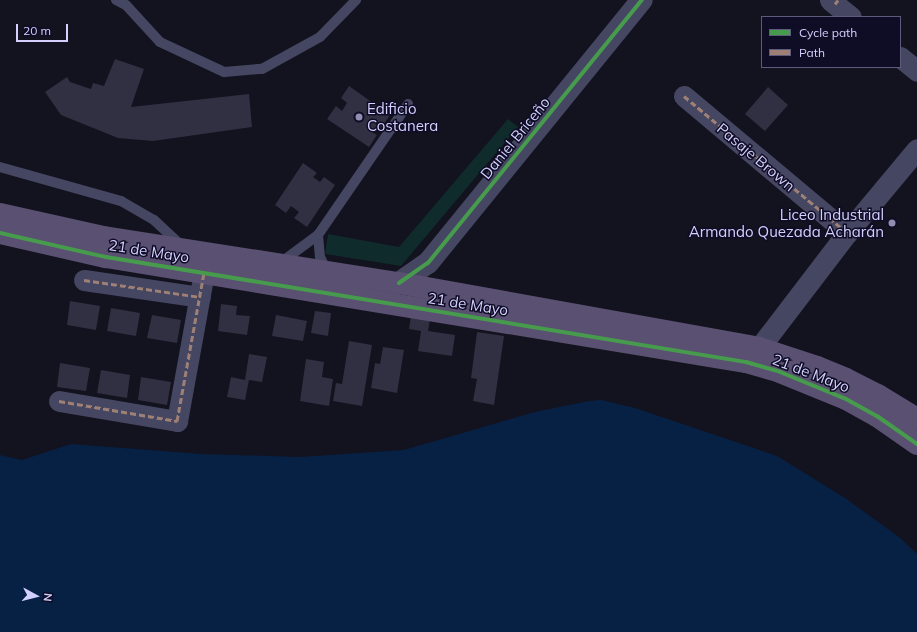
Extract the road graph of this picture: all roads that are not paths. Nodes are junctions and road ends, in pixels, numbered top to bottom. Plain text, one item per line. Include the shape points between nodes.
1 (116, 0) edge
2 (356, 0) edge
3 (642, 0) edge
4 (834, 1) edge
5 (126, 2) edge
6 (850, 16) edge
7 (901, 58) edge
8 (917, 71) edge
9 (684, 96) dead end
10 (408, 104) dead end
11 (917, 149) edge
12 (0, 167) edge
13 (0, 214) edge
14 (0, 233) edge
15 (847, 233) junction
16 (318, 235) junction
17 (187, 250) junction
18 (428, 263) junction
19 (277, 265) junction
20 (204, 273) junction
21 (328, 273) junction
22 (84, 280) dead end
23 (399, 283) junction
24 (442, 291) junction
25 (200, 297) junction
26 (759, 348) junction
27 (59, 401) dead end
28 (917, 419) edge
29 (917, 444) edge

1 - 5 lane
2 - 5 lane via 320,37 262,69 224,72 160,42
3 - 18 street, Daniel Briceño
4 - 6 street
7 - 8 street
9 - 15 street, Pasaje Brown
10 - 16 lane
11 - 15 street
12 - 17 lane via 121,201 154,220
13 - 17 main road, 21 de Mayo via 96,235
14 - 20 main road, 21 de Mayo via 106,257
15 - 26 street
16 - 19 lane
16 - 21 lane via 320,257
17 - 19 main road, 21 de Mayo
18 - 23 street, Daniel Briceño
18 - 24 street
19 - 21 main road, 21 de Mayo
20 - 25 street
20 - 29 main road, 21 de Mayo via 746,362 780,372 846,399 877,416
21 - 23 main road, 21 de Mayo
22 - 25 street
23 - 24 main road, 21 de Mayo
24 - 26 main road, 21 de Mayo
25 - 27 street via 177,421
26 - 28 main road, 21 de Mayo via 810,364 846,379

